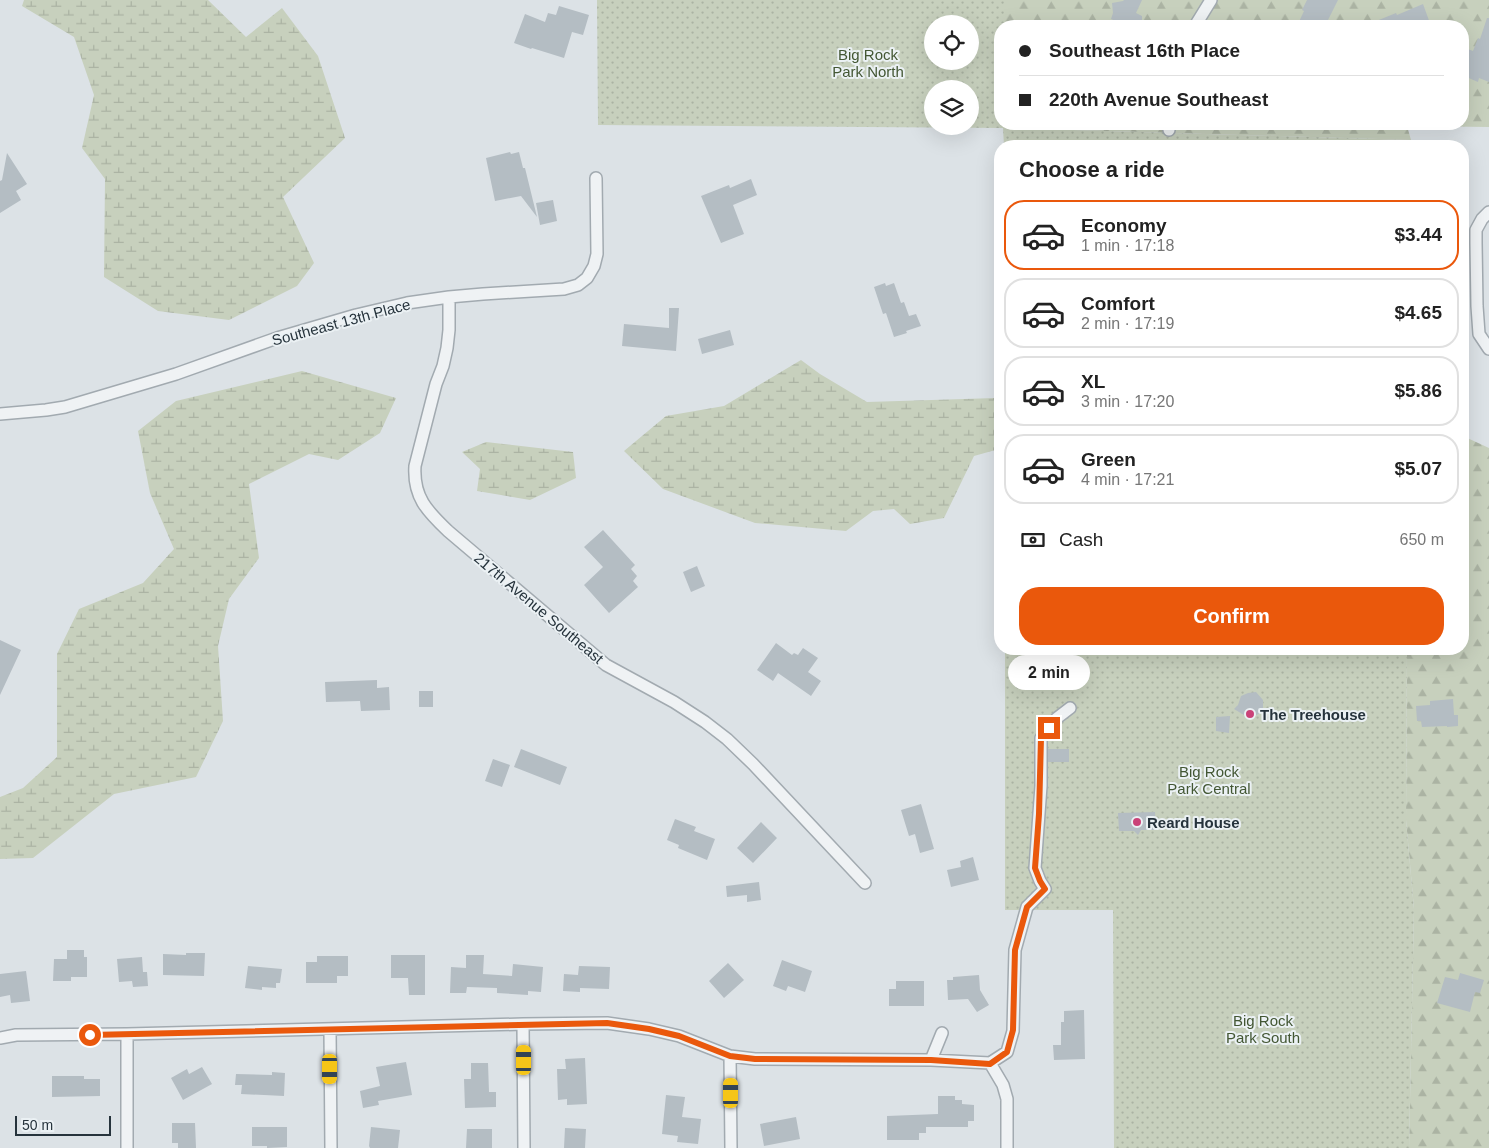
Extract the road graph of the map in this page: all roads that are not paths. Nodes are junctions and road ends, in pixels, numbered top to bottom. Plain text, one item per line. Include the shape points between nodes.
1 (1211, 0) edge
2 (1199, 20) edge
3 (596, 178) dead end
4 (1487, 213) edge
5 (449, 297) junction
6 (1489, 349) edge
7 (0, 414) edge
8 (1070, 708) dead end
9 (865, 883) dead end
10 (523, 1024) junction
11 (330, 1030) junction
12 (942, 1033) dead end
13 (128, 1034) junction
14 (0, 1038) edge
15 (730, 1056) junction
16 (931, 1060) junction
17 (990, 1064) junction
18 (127, 1148) edge
19 (331, 1148) edge
20 (524, 1148) edge
21 (731, 1148) edge
22 (1007, 1148) edge

1 - 2 street
3 - 5 street, Southeast 13th Place via 597,254 587,278 564,289
4 - 6 street via 1476,230 1477,306 1479,334
5 - 7 street, Southeast 13th Place via 356,315 65,407
5 - 9 street, 217th Avenue Southeast via 447,348 415,466 416,488 428,512 606,665 674,702 727,739
8 - 17 street via 1041,738 1035,868 1045,889 1027,907 1015,950 1013,1030 1007,1052
10 - 11 street
10 - 15 street via 607,1023 649,1029 679,1036
10 - 20 street
11 - 13 street
11 - 19 street
12 - 16 street
13 - 14 street
13 - 18 street
15 - 16 street via 755,1059
15 - 21 street
16 - 17 street
17 - 22 street via 1003,1085 1007,1099

